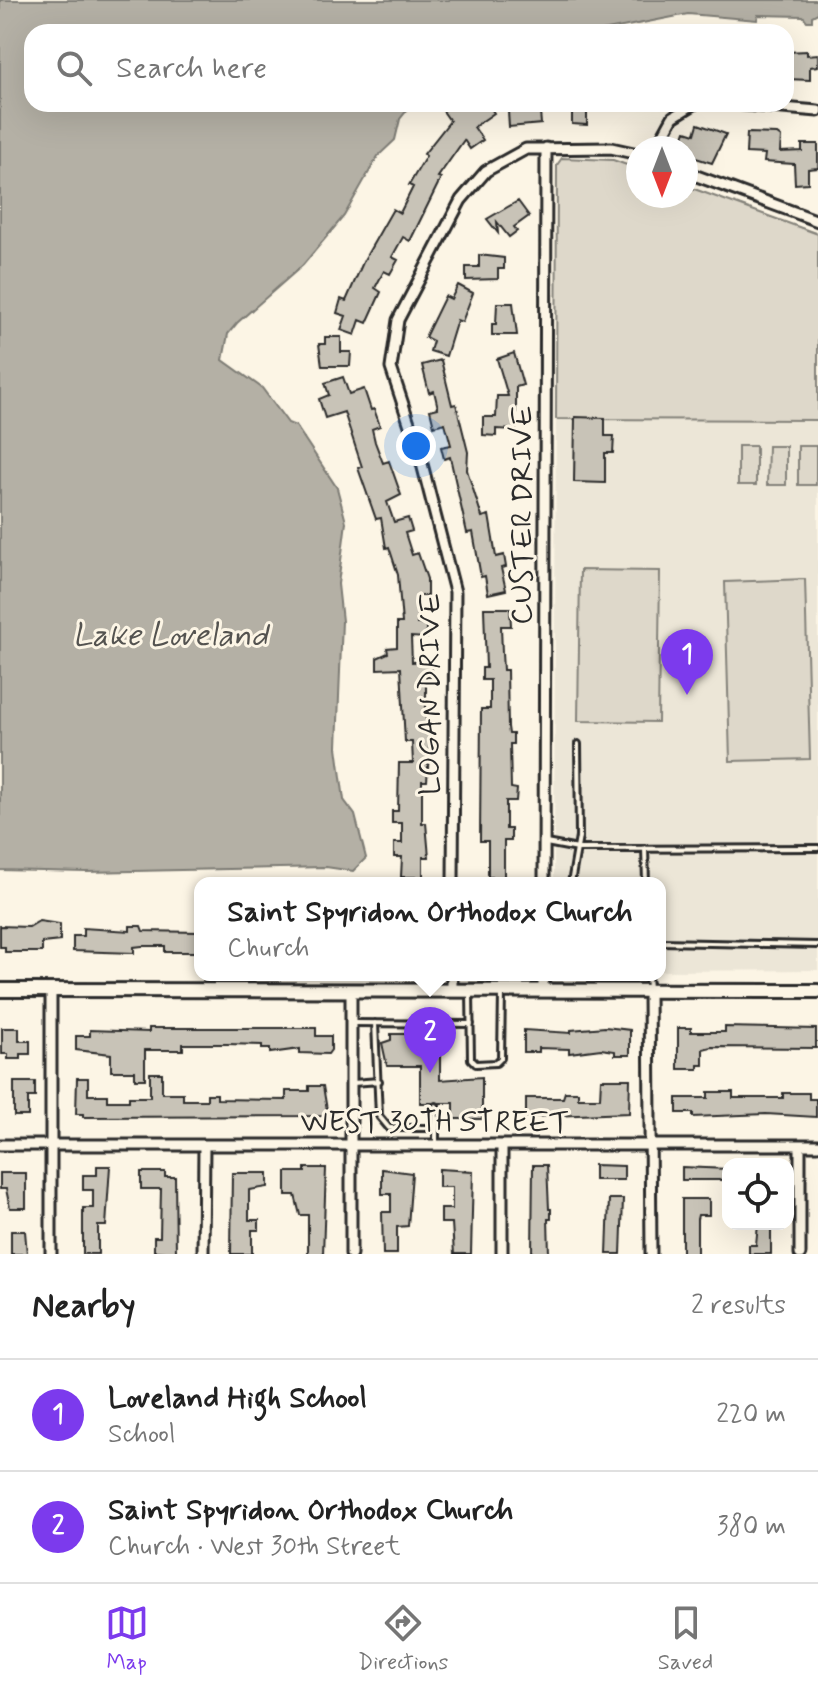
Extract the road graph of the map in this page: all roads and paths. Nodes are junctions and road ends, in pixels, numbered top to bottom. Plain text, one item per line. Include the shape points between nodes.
1 (794, 109) edge
2 (818, 111) edge
3 (681, 112) edge
4 (663, 136) edge
5 (546, 148) junction
6 (626, 151) edge
7 (698, 176) edge
8 (818, 221) edge
9 (578, 744) dead end
10 (544, 843) junction
11 (645, 848) junction
12 (818, 848) edge
13 (578, 849) junction
14 (453, 877) edge
15 (544, 877) edge
16 (572, 877) edge
17 (646, 877) edge
18 (666, 942) edge
19 (818, 945) edge
20 (452, 981) edge
21 (543, 981) edge
22 (648, 981) edge
23 (0, 990) edge
24 (51, 990) junction
25 (351, 990) junction
26 (452, 990) junction
27 (470, 990) junction
28 (502, 990) junction
29 (543, 990) junction
30 (649, 990) junction
31 (818, 991) edge
32 (351, 1023) junction
33 (375, 1023) junction
34 (471, 1024) junction
35 (379, 1081) junction
36 (351, 1083) junction
37 (436, 1106) dead end
38 (436, 1128) junction
39 (0, 1145) edge
40 (53, 1145) junction
41 (204, 1145) junction
42 (351, 1145) junction
43 (436, 1145) junction
44 (502, 1145) junction
45 (651, 1145) junction
46 (800, 1145) junction
47 (818, 1145) edge
48 (51, 1254) edge
49 (203, 1254) edge
50 (351, 1254) edge
51 (502, 1254) edge
52 (651, 1254) edge
53 (800, 1254) edge

1 - 2 street
3 - 4 street
5 - 6 street, LOGAN DRIVE
5 - 10 street, CUSTER DRIVE
5 - 14 street, LOGAN DRIVE via 515,152 472,183 400,314 393,339 391,368 455,592
7 - 8 street
9 - 13 lane
10 - 13 lane
10 - 15 street, CUSTER DRIVE
11 - 12 lane
11 - 13 lane
11 - 17 lane
13 - 16 lane
18 - 19 lane
20 - 26 street
21 - 29 street
22 - 30 lane
23 - 24 main road
24 - 25 main road
24 - 40 street
25 - 26 main road
25 - 32 street
26 - 27 main road
27 - 28 main road
27 - 34 lane
28 - 29 main road
28 - 34 lane via 501,1058 496,1063 476,1064 471,1059
29 - 30 main road
30 - 31 main road
30 - 45 street
32 - 33 lane
32 - 36 street
33 - 34 lane
33 - 35 lane via 374,1069
35 - 36 lane
35 - 38 lane via 379,1116 389,1128
36 - 42 street
37 - 38 lane
38 - 43 lane
39 - 40 street, WEST 30TH STREET
40 - 41 street, WEST 30TH STREET
40 - 48 street
41 - 42 street, WEST 30TH STREET
41 - 49 street
42 - 43 street, WEST 30TH STREET
42 - 50 street
43 - 44 street, WEST 30TH STREET
44 - 45 street, WEST 30TH STREET
44 - 51 street
45 - 46 street, WEST 30TH STREET
45 - 52 street
46 - 47 street, WEST 30TH STREET
46 - 53 street

